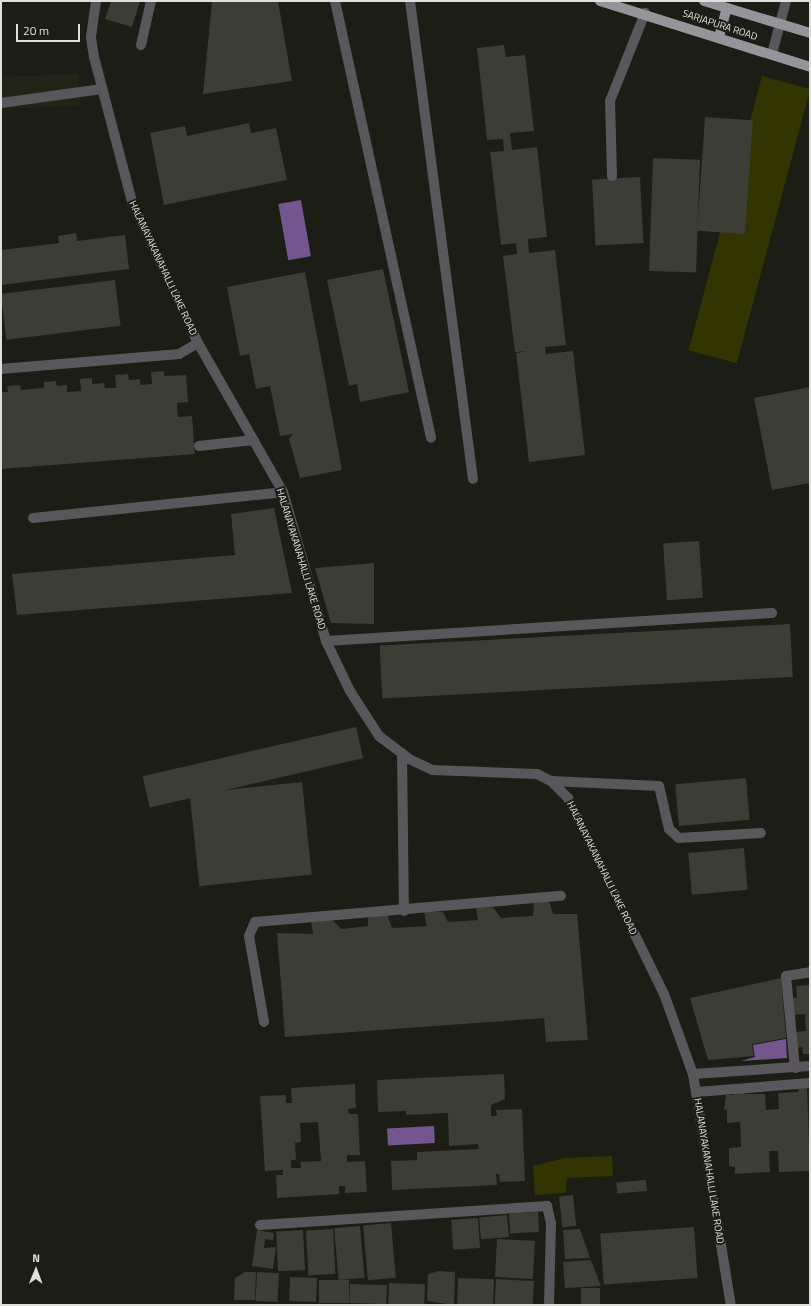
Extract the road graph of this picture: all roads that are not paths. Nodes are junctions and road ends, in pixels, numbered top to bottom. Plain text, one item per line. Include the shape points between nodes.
1 (96, 1) edge
2 (151, 1) edge
3 (336, 1) edge
4 (410, 1) edge
5 (600, 1) edge
6 (704, 1) edge
7 (786, 1) edge
8 (727, 8) junction
9 (645, 13) junction
10 (779, 24) junction
11 (810, 33) edge
12 (719, 37) junction
13 (141, 45) dead end
14 (772, 54) junction
15 (810, 66) edge
16 (102, 89) junction
17 (1, 103) edge
18 (612, 176) dead end
19 (198, 343) junction
20 (1, 369) edge
21 (431, 438) dead end
22 (254, 440) junction
23 (200, 446) dead end
24 (473, 479) dead end
25 (283, 492) junction
26 (33, 518) dead end
27 (772, 613) dead end
28 (326, 641) junction
29 (402, 754) junction
30 (552, 781) junction
31 (760, 833) dead end
32 (561, 896) dead end
33 (404, 911) junction
34 (810, 972) edge
35 (264, 1022) dead end
36 (810, 1066) edge
37 (777, 1068) junction
38 (795, 1068) junction
39 (693, 1074) junction
40 (780, 1083) junction
41 (810, 1083) edge
42 (696, 1092) junction
43 (260, 1225) dead end
44 (549, 1305) edge
45 (731, 1305) edge

1 - 16 street, HALANAYAKANAHALLI LAKE ROAD via 91,38
2 - 13 street
3 - 21 street
4 - 24 street
5 - 9 main road, SARJAPURA ROAD
6 - 8 main road, SARJAPURA ROAD
7 - 10 street
8 - 10 main road, SARJAPURA ROAD
8 - 12 main road
9 - 12 main road, SARJAPURA ROAD
9 - 18 street via 610,101
10 - 11 main road, SARJAPURA ROAD
10 - 14 street
12 - 14 main road, SARJAPURA ROAD
14 - 15 main road, SARJAPURA ROAD
16 - 17 street
16 - 19 street, HALANAYAKANAHALLI LAKE ROAD via 132,202
19 - 20 street via 178,354
19 - 22 street, HALANAYAKANAHALLI LAKE ROAD
22 - 23 street
22 - 25 street, HALANAYAKANAHALLI LAKE ROAD
25 - 26 street
25 - 28 street, HALANAYAKANAHALLI LAKE ROAD
27 - 28 street
28 - 29 street, HALANAYAKANAHALLI LAKE ROAD via 350,691 379,736
29 - 30 street, HALANAYAKANAHALLI LAKE ROAD via 433,770 537,774
29 - 33 street
30 - 31 street via 659,786 669,829 679,838
30 - 39 street, HALANAYAKANAHALLI LAKE ROAD via 568,798 664,994
32 - 33 street
33 - 35 street via 255,922 249,936
34 - 38 street via 786,976
36 - 38 street
37 - 38 street
37 - 39 street
37 - 40 street
39 - 42 street, HALANAYAKANAHALLI LAKE ROAD
40 - 41 street
40 - 42 street
42 - 45 street, HALANAYAKANAHALLI LAKE ROAD
43 - 44 street via 547,1206 551,1223

